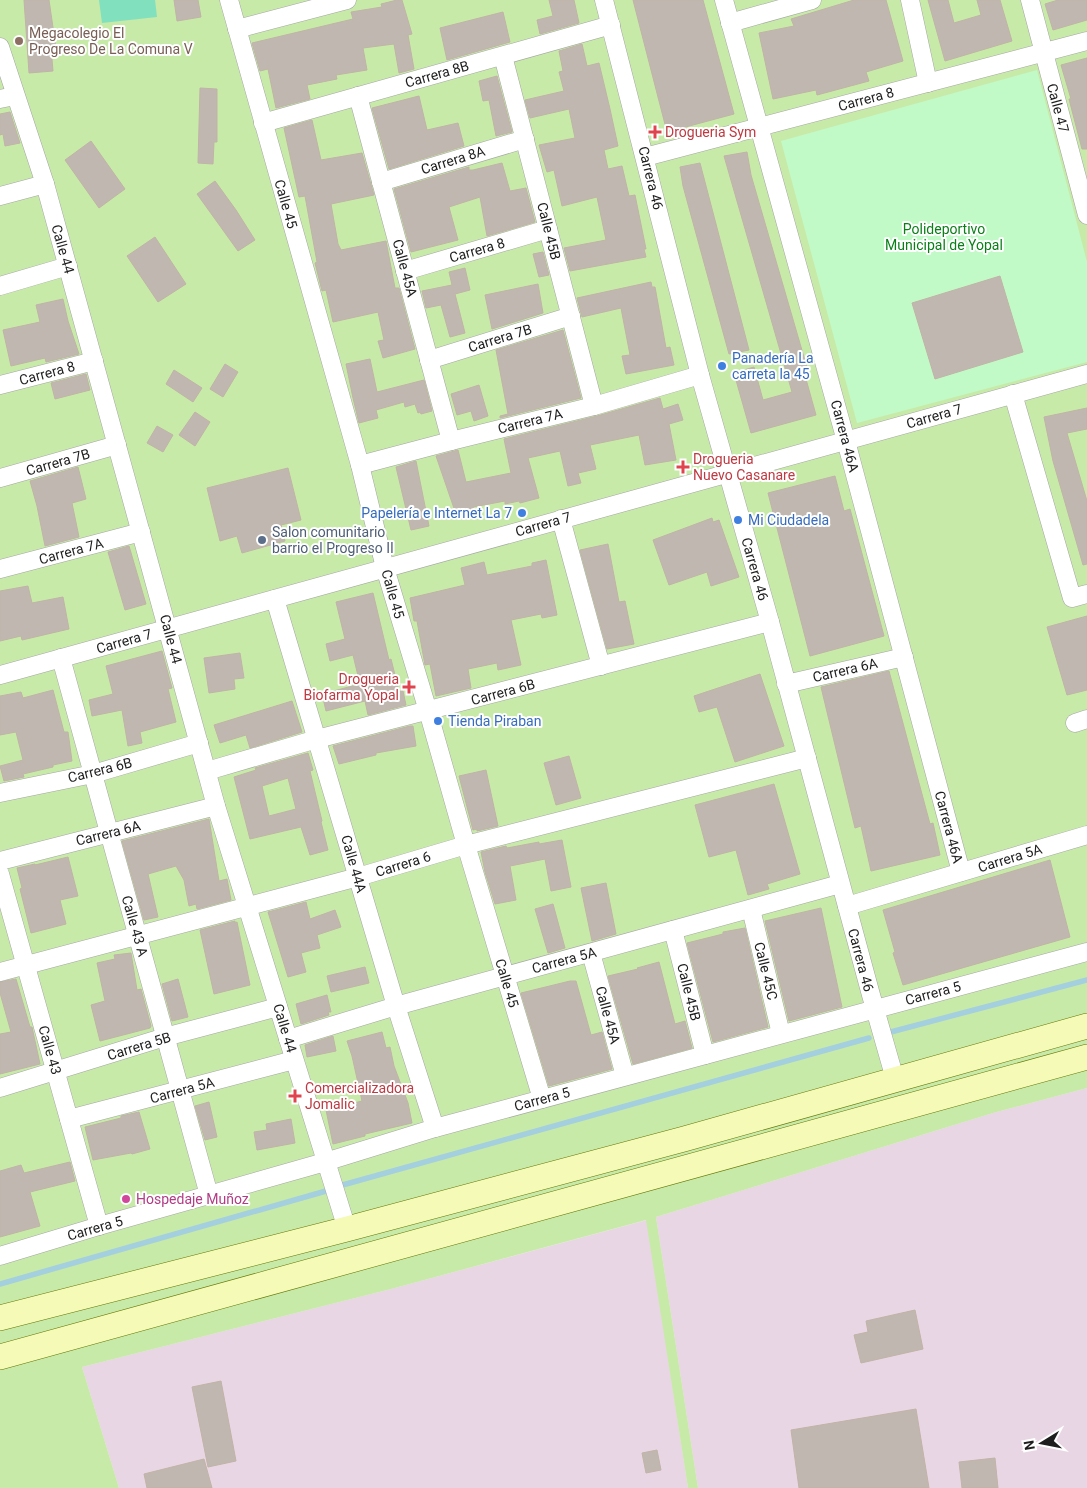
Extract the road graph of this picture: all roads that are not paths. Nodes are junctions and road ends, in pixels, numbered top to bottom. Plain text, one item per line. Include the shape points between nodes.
1 (229, 0) edge
2 (347, 0) edge
3 (604, 0) edge
4 (724, 0) edge
5 (812, 0) edge
6 (910, 0) edge
7 (1030, 0) edge
8 (730, 22) junction
9 (611, 25) junction
10 (237, 29) junction
11 (1087, 41) edge
12 (0, 47) edge
13 (1044, 52) junction
14 (503, 56) junction
15 (928, 83) junction
16 (358, 96) junction
17 (7, 98) edge
18 (263, 123) junction
19 (760, 127) junction
20 (525, 139) junction
21 (645, 157) junction
22 (381, 182) junction
23 (45, 184) junction
24 (0, 196) edge
25 (1087, 215) edge
26 (548, 229) junction
27 (68, 266) junction
28 (405, 272) junction
29 (0, 286) edge
30 (571, 316) junction
31 (94, 360) junction
32 (429, 360) junction
33 (1087, 374) edge
34 (700, 375) junction
35 (0, 385) edge
36 (1012, 394) junction
37 (594, 406) junction
38 (451, 441) junction
39 (846, 441) junction
40 (117, 445) junction
41 (360, 466) junction
42 (727, 473) junction
43 (0, 478) edge
44 (561, 519) junction
45 (141, 532) junction
46 (385, 568) junction
47 (0, 570) edge
48 (1079, 596) edge
49 (275, 599) junction
50 (770, 622) junction
51 (168, 628) junction
52 (904, 657) junction
53 (61, 658) junction
54 (602, 666) junction
55 (0, 675) edge
56 (786, 684) junction
57 (428, 711) junction
58 (317, 739) junction
59 (199, 742) junction
60 (806, 758) junction
61 (207, 771) junction
62 (93, 774) junction
63 (0, 793) edge
64 (216, 806) junction
65 (109, 833) junction
66 (1087, 835) edge
67 (466, 845) junction
68 (0, 861) edge
69 (961, 872) junction
70 (0, 874) edge
71 (358, 877) junction
72 (840, 884) junction
73 (248, 906) junction
74 (847, 906) junction
75 (751, 909) junction
76 (673, 930) junction
77 (138, 935) junction
78 (1087, 952) edge
79 (591, 953) junction
80 (25, 964) junction
81 (0, 972) edge
82 (505, 975) junction
83 (396, 1006) junction
84 (278, 1007) junction
85 (874, 1009) junction
86 (1087, 1026) edge
87 (781, 1034) junction
88 (165, 1037) junction
89 (288, 1039) junction
90 (705, 1054) junction
91 (1087, 1057) edge
92 (294, 1060) junction
93 (56, 1072) junction
94 (625, 1076) junction
95 (895, 1079) junction
96 (0, 1088) edge
97 (179, 1090) junction
98 (542, 1099) junction
99 (69, 1119) junction
100 (435, 1128) junction
101 (325, 1162) junction
102 (210, 1195) junction
103 (99, 1226) junction
104 (347, 1229) junction
105 (0, 1256) edge
106 (0, 1318) edge
107 (0, 1357) edge

1 - 10 street, Calle 45
2 - 10 street
3 - 9 street, Carrera 46
4 - 8 street, Carrera 46A
5 - 8 street
6 - 15 street
7 - 13 street, Calle 47
8 - 19 street, Carrera 46A
9 - 14 street, Carrera 8B
9 - 21 street, Carrera 46
10 - 18 street, Calle 45
11 - 13 street, Carrera 8
12 - 17 street, Calle 44
13 - 15 street, Carrera 8
13 - 25 street, Calle 47
14 - 16 street, Carrera 8B
14 - 20 street, Calle 45B
15 - 19 street, Carrera 8
16 - 18 street, Carrera 8B
16 - 22 street, Calle 45A
17 - 23 street, Calle 44
18 - 41 street, Calle 45
19 - 21 street, Carrera 8
19 - 39 street, Carrera 46A
20 - 22 street, Carrera 8A
20 - 26 street, Calle 45B
21 - 34 street, Carrera 46
22 - 28 street, Calle 45A
23 - 24 street
23 - 27 street, Calle 44
26 - 28 street, Carrera 8
26 - 30 street, Calle 45B
27 - 29 street
27 - 31 street, Calle 44
28 - 32 street, Calle 45A
30 - 32 street, Carrera 7B
30 - 37 street, Calle 45B
31 - 35 street, Carrera 8
31 - 40 street, Calle 44
32 - 38 street, Calle 45A
33 - 36 street, Carrera 7
34 - 37 street, Carrera 7A
34 - 42 street, Carrera 46
36 - 39 street, Carrera 7
36 - 48 street
37 - 38 street, Carrera 7A
38 - 41 street, Carrera 7A
39 - 42 street, Carrera 7
39 - 52 street, Carrera 46A
40 - 43 street, Carrera 7B
40 - 45 street, Calle 44
41 - 46 street, Calle 45
42 - 44 street, Carrera 7
42 - 50 street, Carrera 46
44 - 46 street, Carrera 7
44 - 54 street
45 - 47 street, Carrera 7A
45 - 51 street, Calle 44
46 - 49 street, Carrera 7
46 - 57 street, Calle 45
49 - 51 street, Carrera 7
49 - 58 street, Calle 44A
50 - 54 street, Carrera 6B
50 - 56 street, Carrera 46
51 - 53 street, Carrera 7
51 - 59 street, Calle 44
52 - 56 street, Carrera 6A
52 - 69 street, Carrera 46A
53 - 55 street, Carrera 7
53 - 62 street, Calle 43 A
54 - 57 street, Carrera 6B
56 - 60 street, Carrera 46
57 - 58 street, Carrera 6B
57 - 67 street, Calle 45
58 - 61 street, Carrera 6B
58 - 71 street, Calle 44A
59 - 61 street, Calle 44
59 - 62 street, Carrera 6B
60 - 67 street, Carrera 6
60 - 72 street, Carrera 46
61 - 64 street, Calle 44
62 - 63 street, Carrera 6B
62 - 65 street, Calle 43 A
64 - 65 street, Carrera 6A
64 - 73 street, Calle 44
65 - 68 street, Carrera 6A
65 - 77 street, Calle 43 A
66 - 69 street, Carrera 5A
67 - 71 street, Carrera 6
67 - 82 street, Calle 45
69 - 74 street, Carrera 5A
70 - 80 street, Calle 43
71 - 73 street, Carrera 6
71 - 83 street, Calle 44A
72 - 74 street, Carrera 46
72 - 75 street, Carrera 5A
73 - 77 street, Carrera 6
73 - 84 street, Calle 44
74 - 85 street, Carrera 46
75 - 76 street, Carrera 5A
75 - 87 street, Calle 45C
76 - 79 street, Carrera 5A
76 - 90 street, Calle 45B
77 - 80 street, Carrera 6
77 - 88 street, Calle 43 A
78 - 85 street, Carrera 5
79 - 82 street, Carrera 5A
79 - 94 street, Calle 45A
80 - 81 street, Carrera 6
80 - 93 street, Calle 43
82 - 83 street, Carrera 5A
82 - 98 street, Calle 45
83 - 89 street, Carrera 5A
83 - 100 street, Calle 44A
84 - 88 street, Carrera 5B
84 - 89 street, Calle 44
85 - 87 street, Carrera 5
85 - 95 street, Carrera 46
86 - 95 main road
87 - 90 street, Carrera 5
88 - 93 street, Carrera 5B
88 - 97 street, Calle 43 A
89 - 92 street, Calle 44
90 - 94 street, Carrera 5
91 - 107 main road
92 - 97 street, Carrera 5A
92 - 101 street, Calle 44
93 - 96 street, Carrera 5B
93 - 99 street, Calle 43
94 - 98 street, Carrera 5
95 - 104 main road
97 - 99 street, Carrera 5A
97 - 102 street, Calle 43 A
98 - 100 street, Carrera 5
99 - 103 street, Calle 43
100 - 101 street, Carrera 5
101 - 102 street, Carrera 5
101 - 104 street, Calle 44
102 - 103 street, Carrera 5
103 - 105 street, Carrera 5
104 - 106 main road

